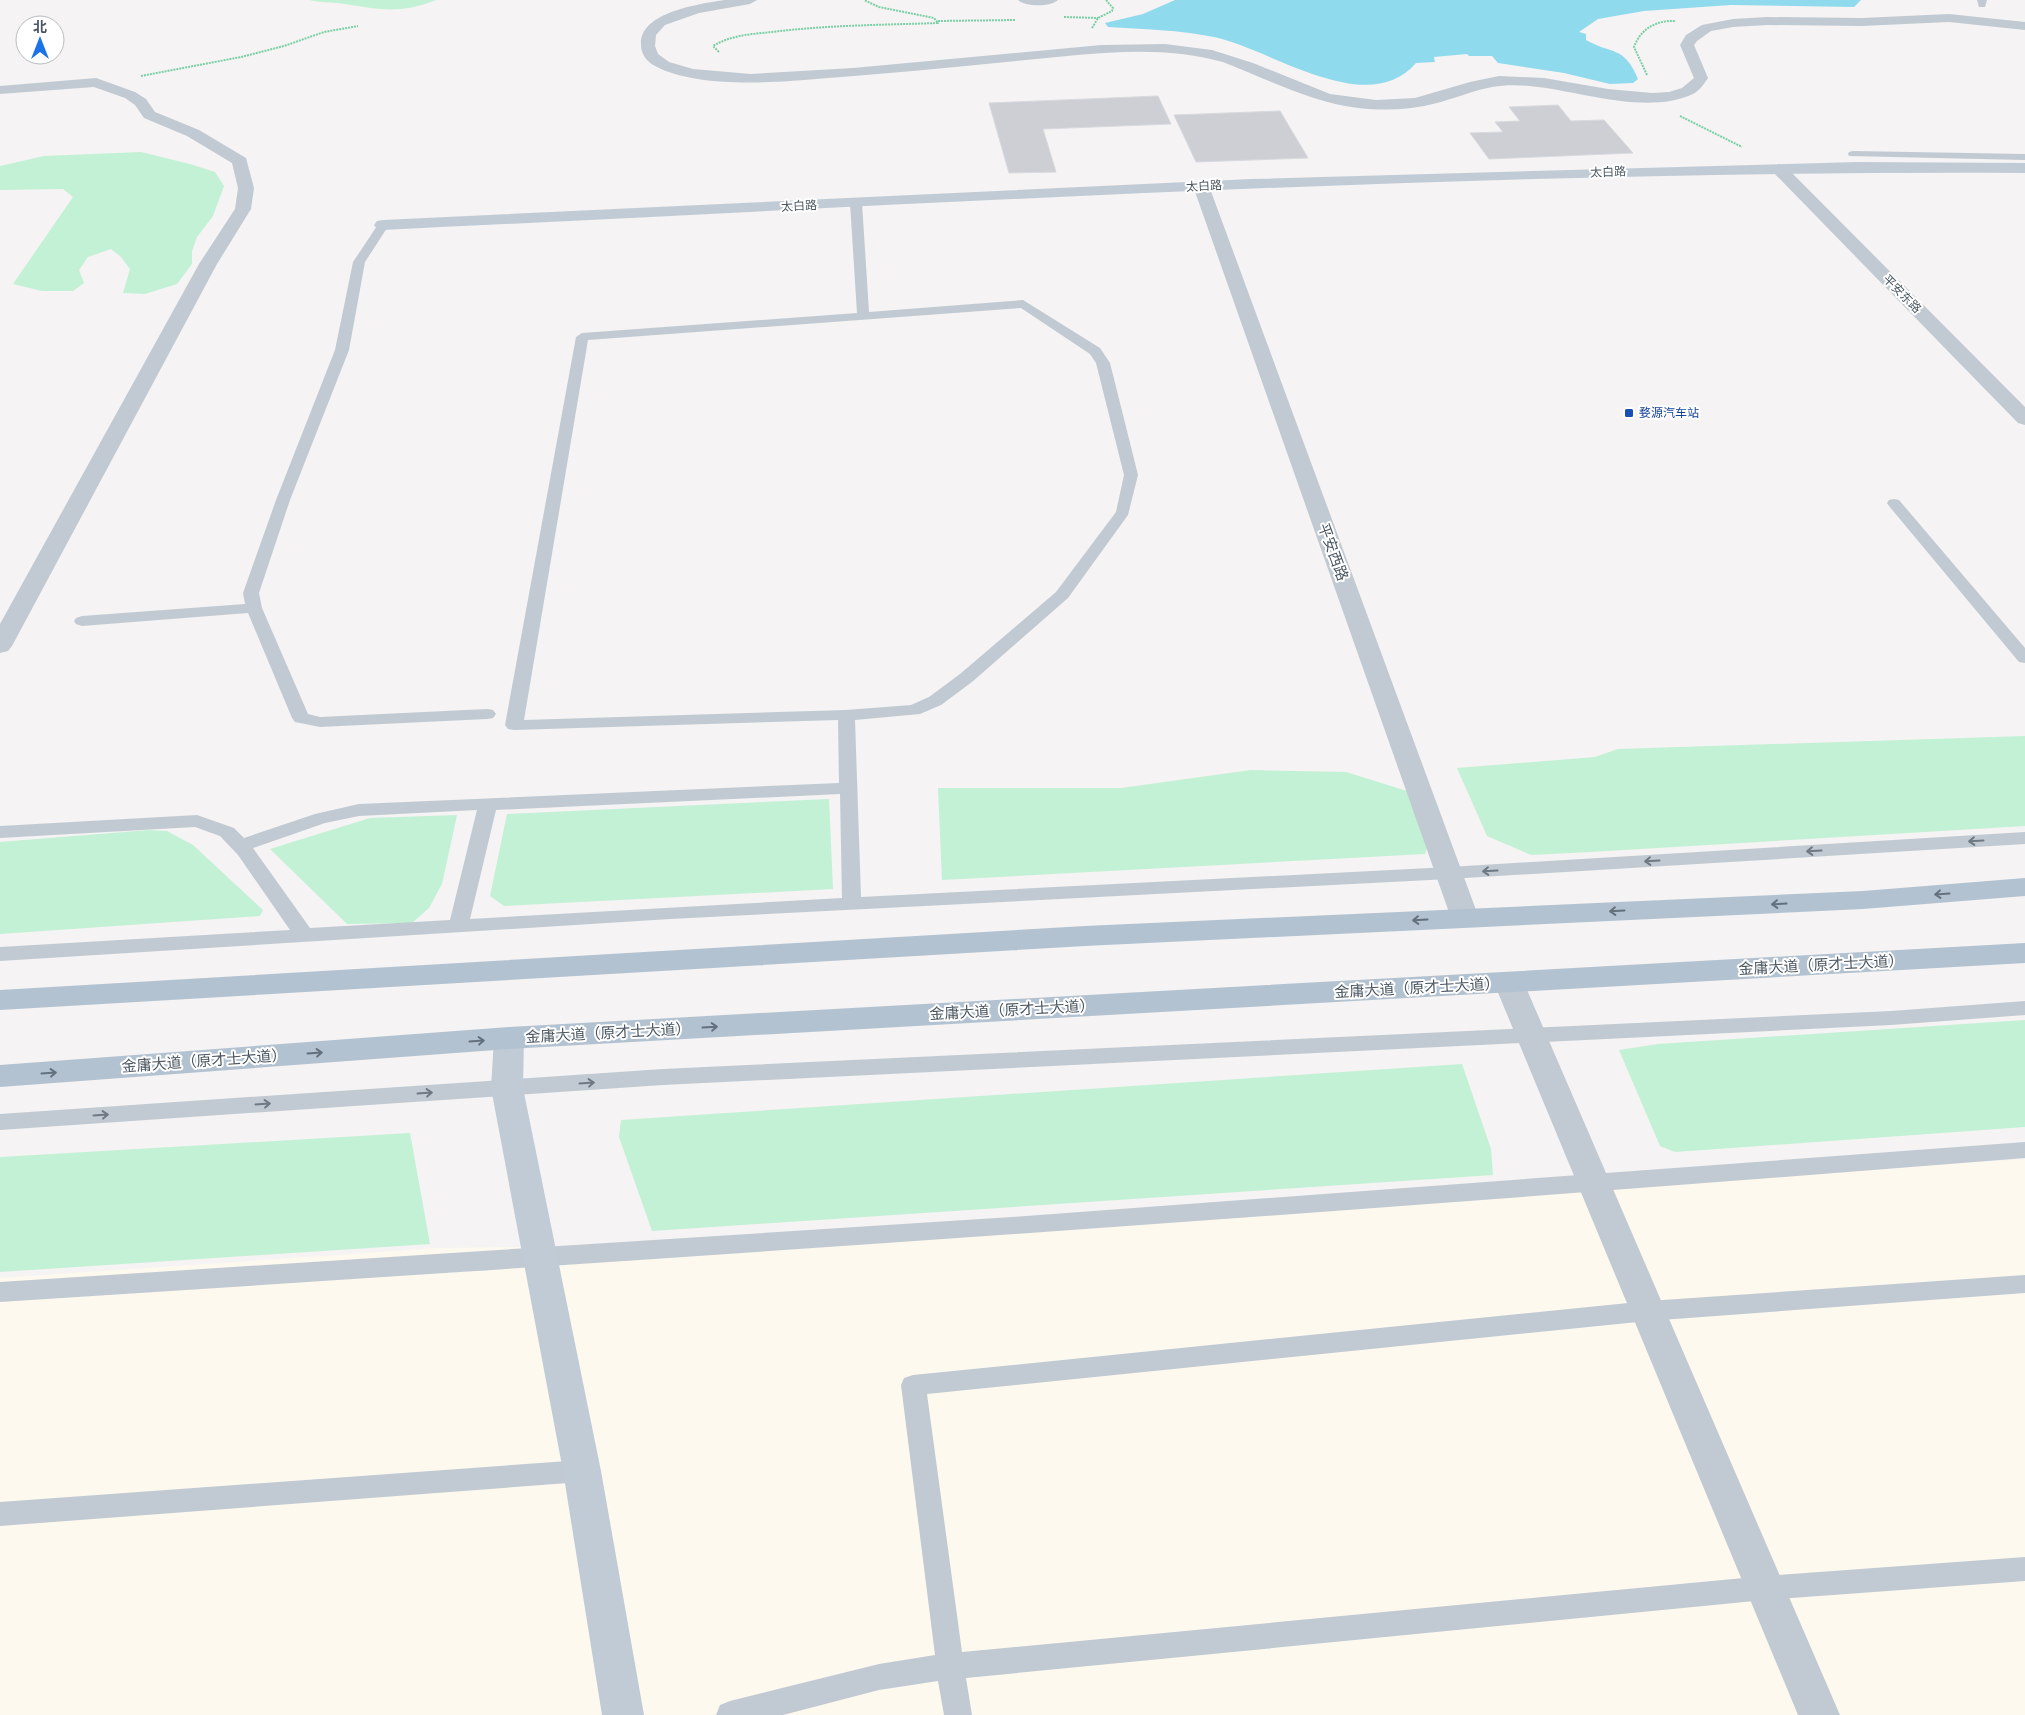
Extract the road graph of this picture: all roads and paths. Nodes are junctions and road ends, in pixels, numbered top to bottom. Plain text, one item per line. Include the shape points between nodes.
1 (750, 0) edge
2 (864, 0) edge
3 (1025, 0) edge
4 (1051, 0) edge
5 (1979, 3) edge
6 (1999, 7) dead end
7 (358, 26) dead end
8 (1714, 26) junction
9 (2025, 26) edge
10 (1091, 30) dead end
11 (1096, 30) dead end
12 (722, 54) dead end
13 (96, 82) junction
14 (1643, 82) dead end
15 (0, 90) edge
16 (1639, 96) junction
17 (1853, 154) dead end
18 (2025, 157) edge
19 (2025, 168) edge
20 (1778, 169) junction
21 (1201, 186) junction
22 (856, 203) junction
23 (383, 225) joint
24 (863, 315) junction
25 (2025, 419) edge
26 (1894, 503) dead end
27 (254, 608) junction
28 (82, 621) dead end
29 (0, 646) edge
30 (2025, 658) edge
31 (486, 714) dead end
32 (846, 716) junction
33 (848, 788) junction
34 (488, 803) junction
35 (0, 832) edge
36 (2025, 838) edge
37 (240, 846) junction
38 (1449, 873) junction
39 (2025, 887) edge
40 (852, 904) junction
41 (1465, 918) junction
42 (459, 926) junction
43 (304, 935) junction
44 (2025, 953) edge
45 (0, 954) edge
46 (1509, 983) junction
47 (0, 1000) edge
48 (2025, 1008) edge
49 (1532, 1035) junction
50 (509, 1038) junction
51 (0, 1076) edge
52 (507, 1088) junction
53 (0, 1122) edge
54 (2025, 1150) edge
55 (1595, 1184) junction
56 (541, 1258) junction
57 (2025, 1284) edge
58 (0, 1292) edge
59 (1648, 1311) junction
60 (582, 1470) junction
61 (0, 1514) edge
62 (2025, 1569) edge
63 (1765, 1588) junction
64 (950, 1666) junction
65 (623, 1715) edge
66 (730, 1715) edge
67 (958, 1715) edge
68 (1819, 1715) edge

1 - 16 street via 669,18 652,28 648,38 649,54 670,67 734,80 1141,47 1215,54 1321,97 1370,105 1425,102 1481,84 1506,81 1553,83
2 - 12 path via 879,7 934,18 938,23 813,28 738,36 714,46
3 - 4 street
5 - 6 street
7 - 13 path via 324,32 240,57
8 - 9 street via 1767,21 1862,22 1913,13
8 - 14 path via 1664,21 1639,35 1634,47 1648,73
8 - 16 street via 1691,38 1687,45 1701,78 1694,86 1675,94
10 - 11 path
13 - 15 street
13 - 29 street via 130,95 141,102 149,115 194,133 240,161 246,188 243,209 208,264
16 - 20 path via 1655,107 1707,128
17 - 18 lane
19 - 20 street, 太白路
20 - 21 street, 太白路
20 - 25 street, 平安东路
21 - 22 street, 太白路
21 - 38 street, 平安西路
22 - 23 street, 太白路
22 - 24 lane
23 - 27 lane via 360,262 342,350 283,500 251,593
24 - 32 lane via 1023,304 1095,351 1103,363 1130,476 1123,512 1062,595 973,672 935,701 914,710
24 - 32 lane via 582,338 514,725
26 - 30 lane
27 - 28 lane
27 - 31 lane via 301,718 320,722
32 - 33 lane
33 - 34 lane
33 - 40 lane
34 - 37 lane via 359,810 321,818
34 - 42 lane
35 - 37 lane via 197,821 226,832
36 -> 38 lane
37 - 43 lane
38 - 40 lane
38 - 41 street, 平安西路
39 -> 41 main road via 1863,900
40 - 42 lane
41 -> 47 main road via 1084,936
42 - 43 lane
43 - 45 lane
44 - 46 main road, 金庸大道（原才士大道）
46 - 49 street
50 -> 46 main road, 金庸大道（原才士大道）
48 - 49 lane via 1891,1018
52 -> 49 lane
49 - 55 street
51 -> 50 main road, 金庸大道（原才士大道）
50 - 52 street
53 -> 52 lane
52 - 56 street
54 - 55 lane
55 - 56 lane
55 - 59 street
56 - 58 lane
56 - 60 street
57 - 59 lane
59 - 63 street
59 - 64 lane via 913,1384
60 - 61 lane
60 - 65 street
62 - 63 lane
63 - 64 lane
63 - 68 street
64 - 66 lane via 879,1677
64 - 67 lane

